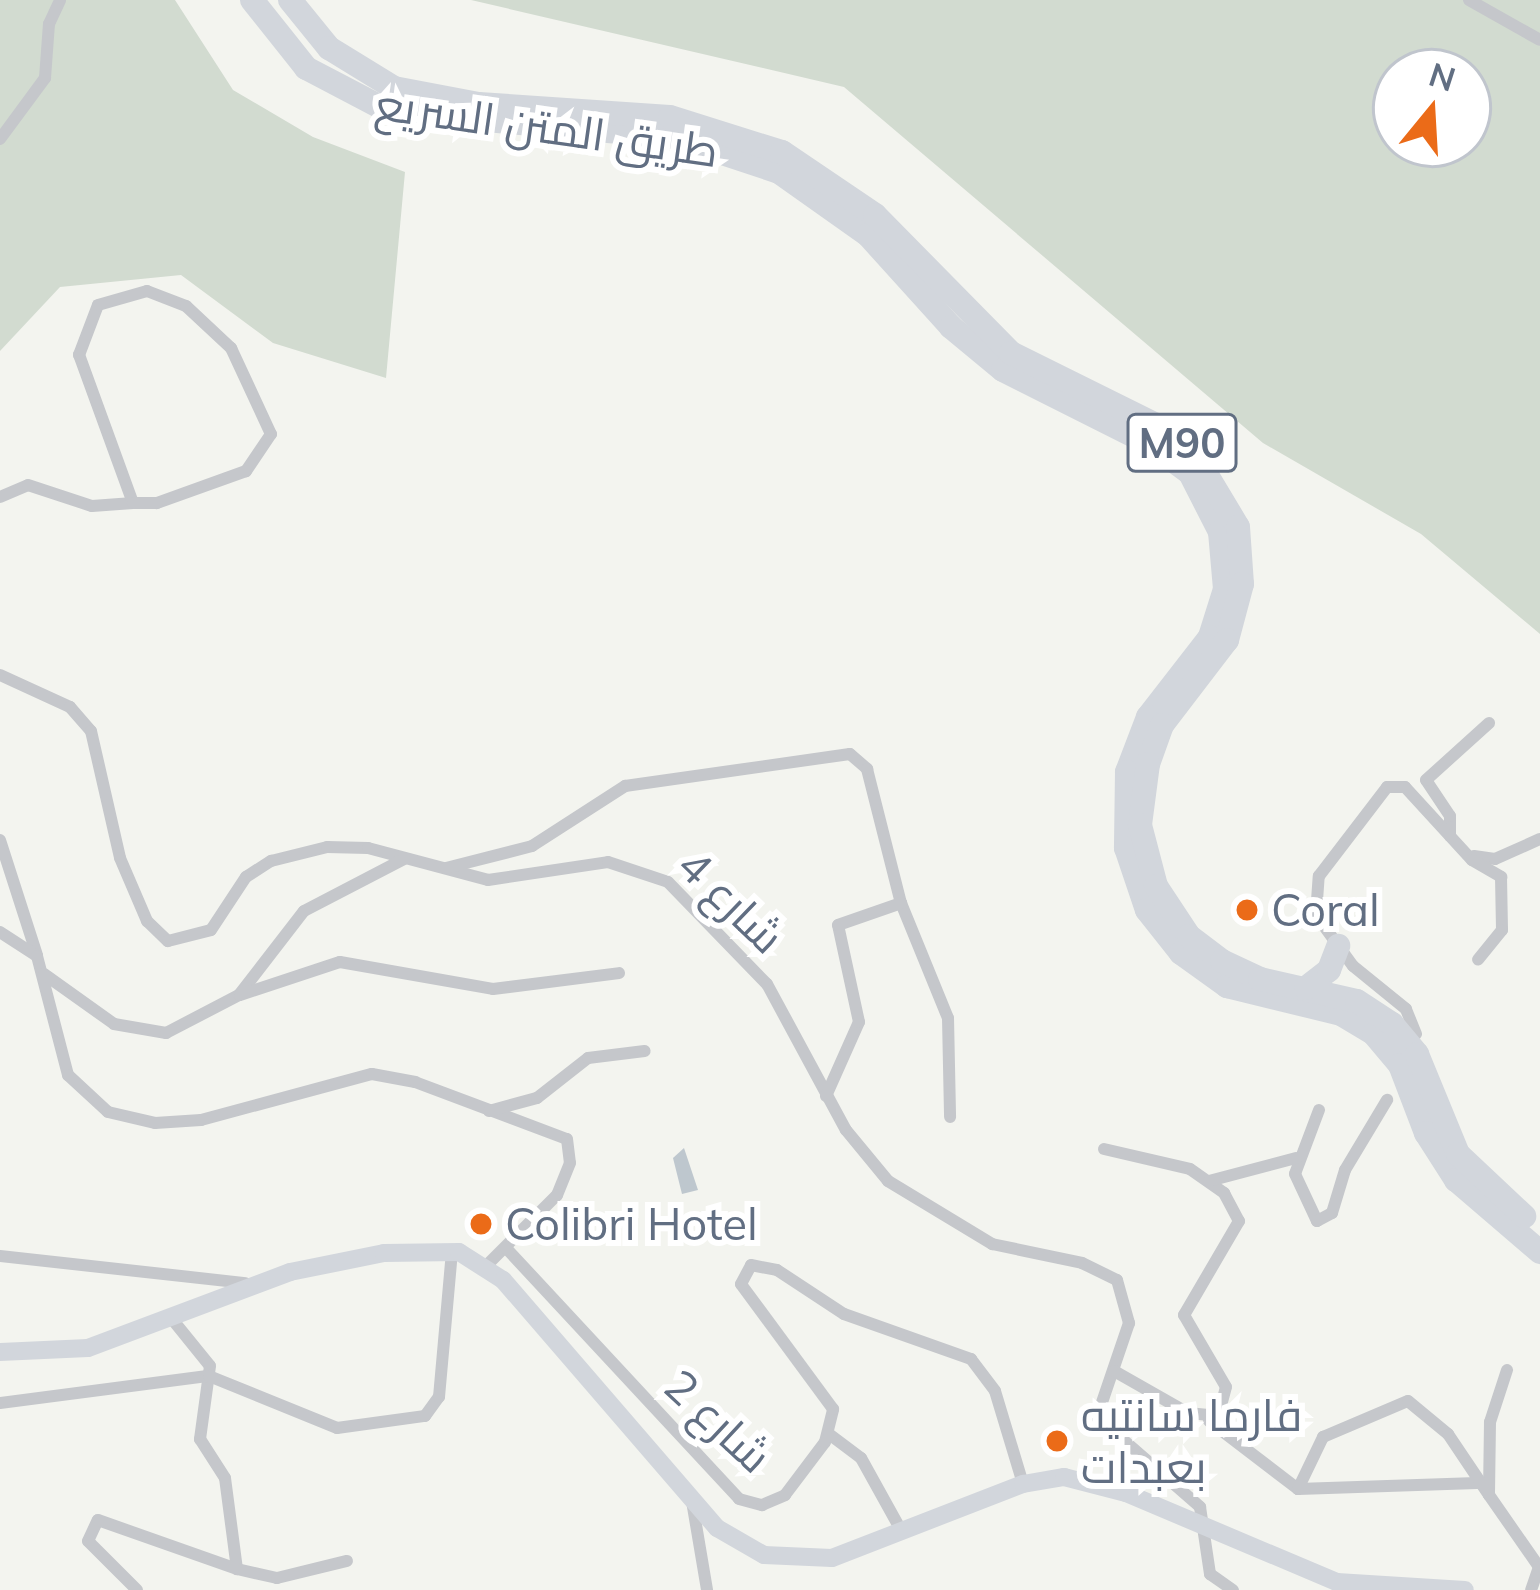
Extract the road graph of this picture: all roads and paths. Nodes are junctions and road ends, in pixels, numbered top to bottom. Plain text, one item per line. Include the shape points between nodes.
1 (60, 0) edge
2 (252, 0) edge
3 (290, 0) edge
4 (309, 0) edge
5 (1468, 0) edge
6 (1540, 40) edge
7 (394, 88) junction
8 (0, 139) edge
9 (0, 497) edge
10 (133, 503) junction
11 (0, 675) edge
12 (1489, 723) dead end
13 (1450, 836) junction
14 (1540, 839) edge
15 (0, 840) edge
16 (1468, 855) junction
17 (404, 859) junction
18 (445, 868) junction
19 (902, 902) junction
20 (0, 932) edge
21 (1338, 946) junction
22 (37, 956) junction
23 (1478, 960) dead end
24 (43, 973) junction
25 (619, 973) dead end
26 (1306, 988) junction
27 (238, 995) junction
28 (1416, 1034) dead end
29 (646, 1052) dead end
30 (826, 1096) junction
31 (1387, 1100) dead end
32 (1319, 1110) dead end
33 (486, 1112) junction
34 (950, 1117) dead end
35 (1104, 1149) dead end
36 (1296, 1158) junction
37 (1209, 1181) junction
38 (1540, 1228) edge
39 (506, 1248) junction
40 (452, 1251) junction
41 (1540, 1252) edge
42 (0, 1256) edge
43 (487, 1265) junction
44 (246, 1283) junction
45 (172, 1319) junction
46 (0, 1352) edge
47 (1508, 1370) dead end
48 (1114, 1371) junction
49 (209, 1376) junction
50 (0, 1403) edge
51 (1209, 1421) junction
52 (829, 1434) junction
53 (1478, 1483) junction
54 (1023, 1484) junction
55 (1298, 1489) junction
56 (1489, 1495) junction
57 (692, 1501) junction
58 (1207, 1526) junction
59 (902, 1532) junction
60 (347, 1562) dead end
61 (237, 1569) junction
62 (1352, 1588) edge
63 (137, 1590) edge
64 (707, 1590) edge
65 (1233, 1590) edge
66 (1465, 1590) edge
67 (1531, 1590) edge

1 - 8 street via 44,78
2 - 41 highway, طريق المتن السريع / M90 via 306,68 388,111 674,136 779,172 868,235 951,327 1003,370 1152,445 1190,473 1220,532 1225,589 1210,637 1148,717 1126,772 1126,848 1147,910 1181,953 1227,986 1341,1014 1374,1034 1400,1065 1426,1133 1456,1180
3 - 7 highway, طريق المتن السريع / M90 via 329,48
4 - 7 highway
5 - 6 street
7 - 26 highway, طريق المتن السريع / M90 via 479,104 670,117 782,152 875,215 1011,353 1160,427 1193,452 1230,506 1243,584 1227,640 1156,741 1141,795 1146,858 1168,909 1198,944 1260,979
9 - 10 street via 28,485 92,506
10 - 10 street via 79,355 98,305 147,291 186,306 231,348 271,434 246,472 157,503
11 - 17 street, شارع 4 via 70,707 91,731 120,858 147,921 168,941 211,930 246,877 286,855 346,846
12 - 13 street via 1426,780 1450,816
13 - 16 street
13 - 21 street via 1405,787 1382,790 1316,885 1318,924
14 - 16 street via 1495,859
15 - 22 street
16 - 23 street via 1501,878 1505,892 1500,938
17 - 18 street, شارع 4
17 - 27 street via 304,911
18 - 19 street via 532,846 625,786 697,782 843,752 867,769
18 - 30 street, شارع 4 via 488,880 608,862 658,875 767,984
19 - 30 street via 838,925 860,1013
19 - 34 street via 948,1018
20 - 22 street
21 - 26 highway via 1329,970
21 - 28 street via 1406,1009
22 - 24 street
24 - 27 street via 88,1010 149,1035 188,1026
24 - 33 street via 68,1075 91,1102 131,1120 201,1120 372,1074 415,1082
25 - 27 street via 493,989 340,962
26 - 38 highway, طريق المتن السريع / M90 via 1357,1001 1392,1024 1417,1054 1466,1165
29 - 33 street via 588,1058 537,1098
30 - 48 street, شارع 4 via 873,1167 954,1225 1117,1280 1129,1323
31 - 36 street via 1327,1219 1308,1212
32 - 36 street
33 - 39 street via 572,1145 556,1195
35 - 37 street via 1167,1160
36 - 37 street
37 - 51 street via 1239,1221 1185,1306 1184,1324 1226,1387 1225,1406
39 - 43 street
39 - 52 street, شارع 2 via 739,1499 762,1505 785,1495
40 - 43 main road
40 - 44 main road via 385,1253
40 - 49 street via 440,1397 424,1416 337,1428
42 - 44 street
43 - 57 main road
44 - 45 main road
45 - 46 main road via 70,1351
45 - 49 street via 203,1353
47 - 56 street via 1490,1422
48 - 51 street
48 - 58 street, شارع 4 via 1098,1401 1101,1424 1190,1495
49 - 50 street
49 - 61 street via 200,1439 225,1478
51 - 55 street
52 - 54 street, شارع 2 via 828,1394 741,1284 751,1265 777,1270 844,1314 970,1359 995,1390
52 - 59 street via 856,1452
53 - 55 street
53 - 55 street via 1448,1434 1408,1401 1324,1437
53 - 56 street
54 - 58 main road via 1099,1484
54 - 59 main road
56 - 67 street via 1539,1567
57 - 59 main road via 733,1539 779,1559 832,1558
57 - 64 street
58 - 62 main road
58 - 65 street via 1210,1574
60 - 61 street via 277,1578
61 - 63 street via 98,1520 88,1541
62 - 66 main road via 1426,1582

